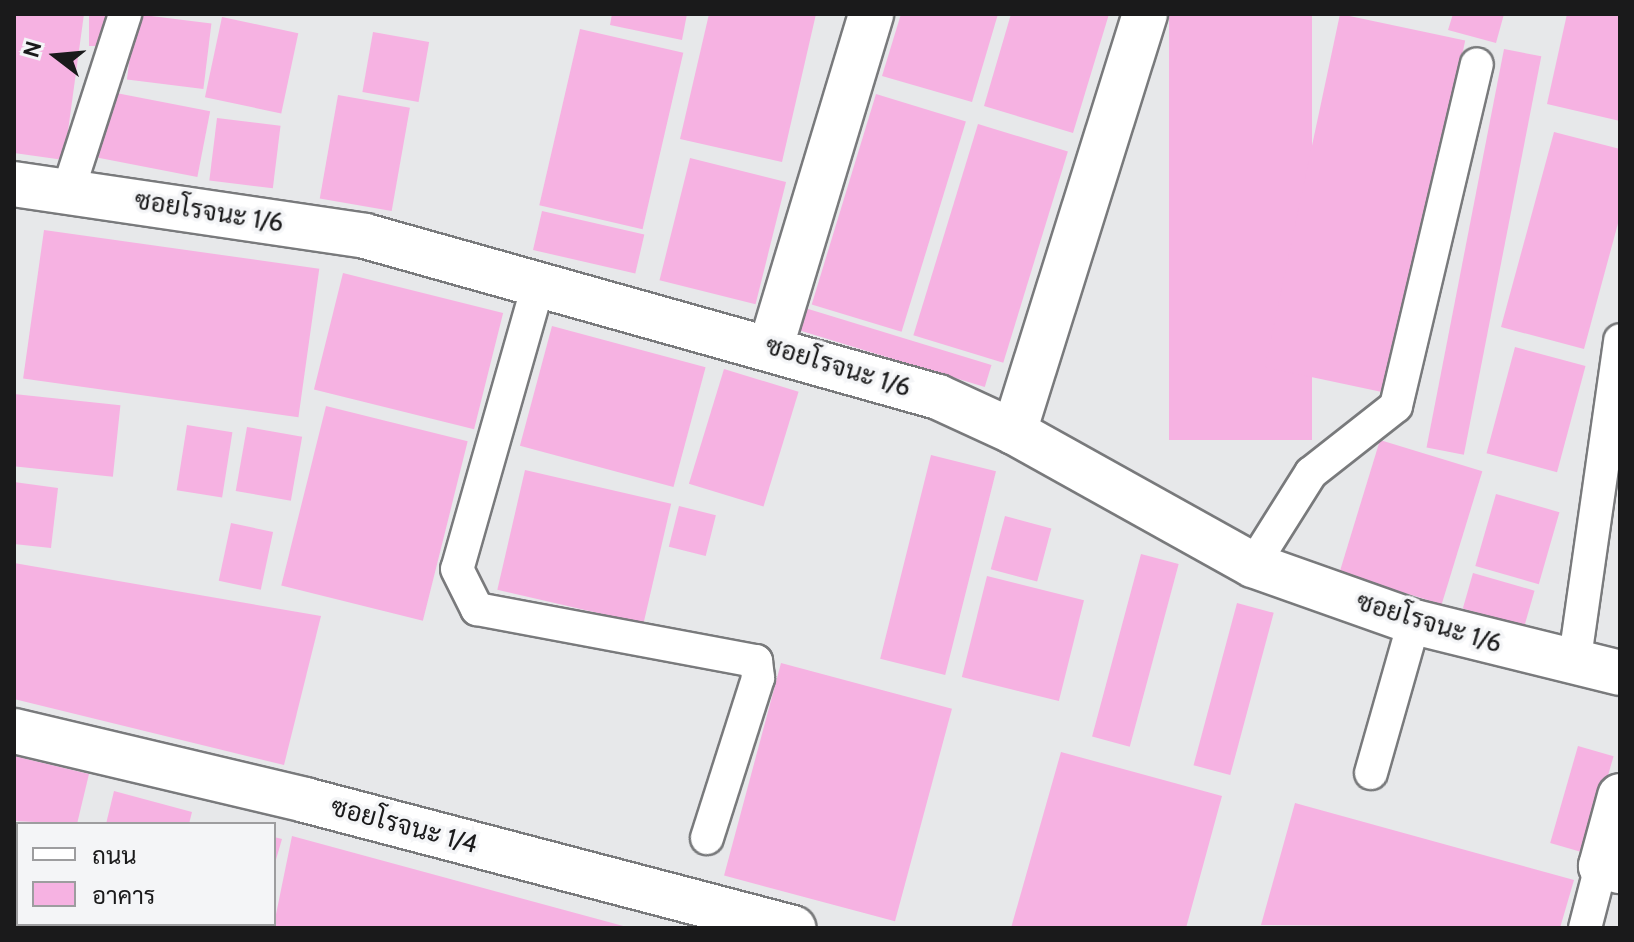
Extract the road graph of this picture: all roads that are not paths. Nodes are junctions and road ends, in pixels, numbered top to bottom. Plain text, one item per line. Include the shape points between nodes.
1 (125, 14) edge
2 (871, 14) edge
3 (1145, 14) edge
4 (1477, 64) dead end
5 (14, 184) edge
6 (68, 191) junction
7 (539, 282) junction
8 (1620, 340) edge
9 (771, 346) junction
10 (1014, 432) junction
11 (1253, 565) junction
12 (1414, 622) junction
13 (1574, 665) junction
14 (1620, 673) edge
15 (14, 731) edge
16 (1371, 773) dead end
17 (1620, 796) edge
18 (707, 838) dead end
19 (1611, 869) edge
20 (793, 928) edge
21 (1585, 928) edge

1 - 6 lane
2 - 9 street
3 - 10 street
4 - 11 lane via 1396,406 1311,473
5 - 6 street, ซอยโรจนะ 1/6
6 - 7 street, ซอยโรจนะ 1/6 via 365,236
7 - 9 street, ซอยโรจนะ 1/6
7 - 18 lane via 457,569 477,609 756,661 758,678
8 - 13 lane
9 - 10 street, ซอยโรจนะ 1/6 via 938,397
10 - 11 street, ซอยโรจนะ 1/6
11 - 12 street, ซอยโรจนะ 1/6
12 - 13 street, ซอยโรจนะ 1/6
12 - 16 lane
13 - 14 street, ซอยโรจนะ 1/6
15 - 20 street, ซอยโรจนะ 1/4 via 320,804
17 - 19 street
19 - 21 lane

